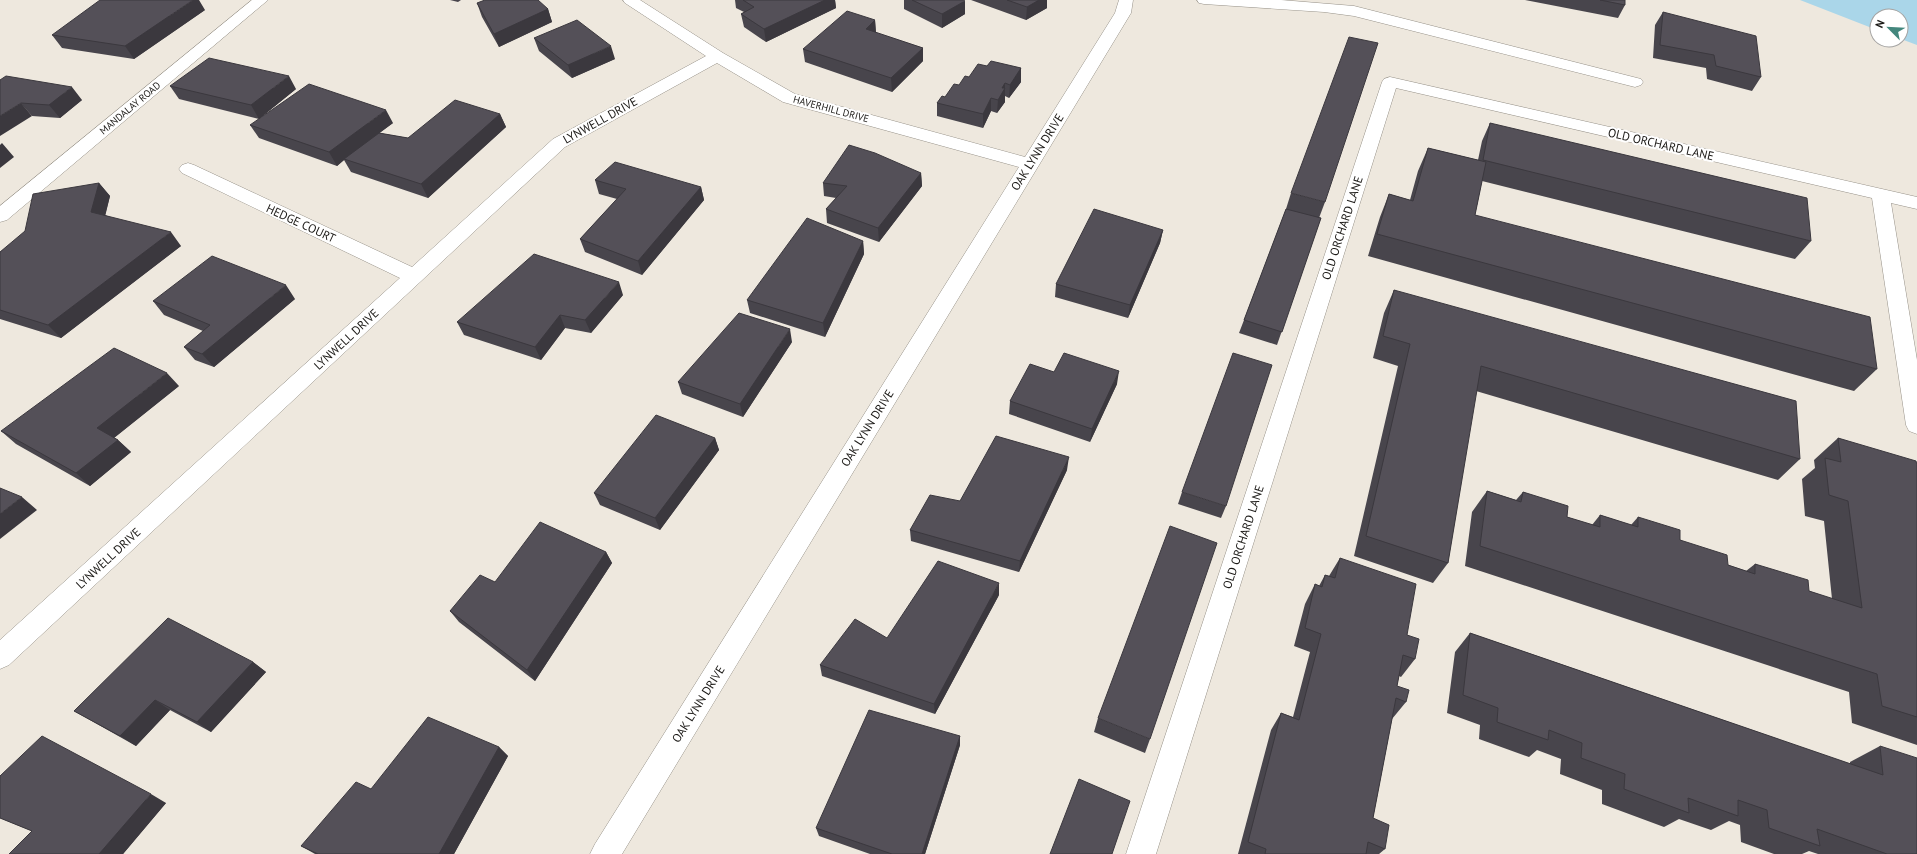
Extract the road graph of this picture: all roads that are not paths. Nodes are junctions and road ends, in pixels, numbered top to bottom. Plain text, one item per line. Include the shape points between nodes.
1 (260, 0) edge
2 (630, 0) edge
3 (1126, 0) edge
4 (1204, 0) edge
5 (717, 56) junction
6 (1635, 82) dead end
7 (1030, 164) junction
8 (188, 169) dead end
9 (1880, 194) junction
10 (1917, 203) edge
11 (0, 216) edge
12 (414, 276) junction
13 (1917, 425) edge
14 (0, 657) edge
15 (605, 854) edge
16 (1141, 854) edge

1 - 11 street, MANDALAY ROAD
2 - 5 street, HAVERHILL DRIVE
3 - 7 street, OAK LYNN DRIVE via 1123,13
4 - 6 street via 1354,11
5 - 7 street, HAVERHILL DRIVE via 789,98
5 - 12 street, LYNWELL DRIVE via 559,143
7 - 15 street, OAK LYNN DRIVE
8 - 12 street, HEDGE COURT
9 - 10 street
9 - 13 street
9 - 16 street, OLD ORCHARD LANE via 1390,82
12 - 14 street, LYNWELL DRIVE

